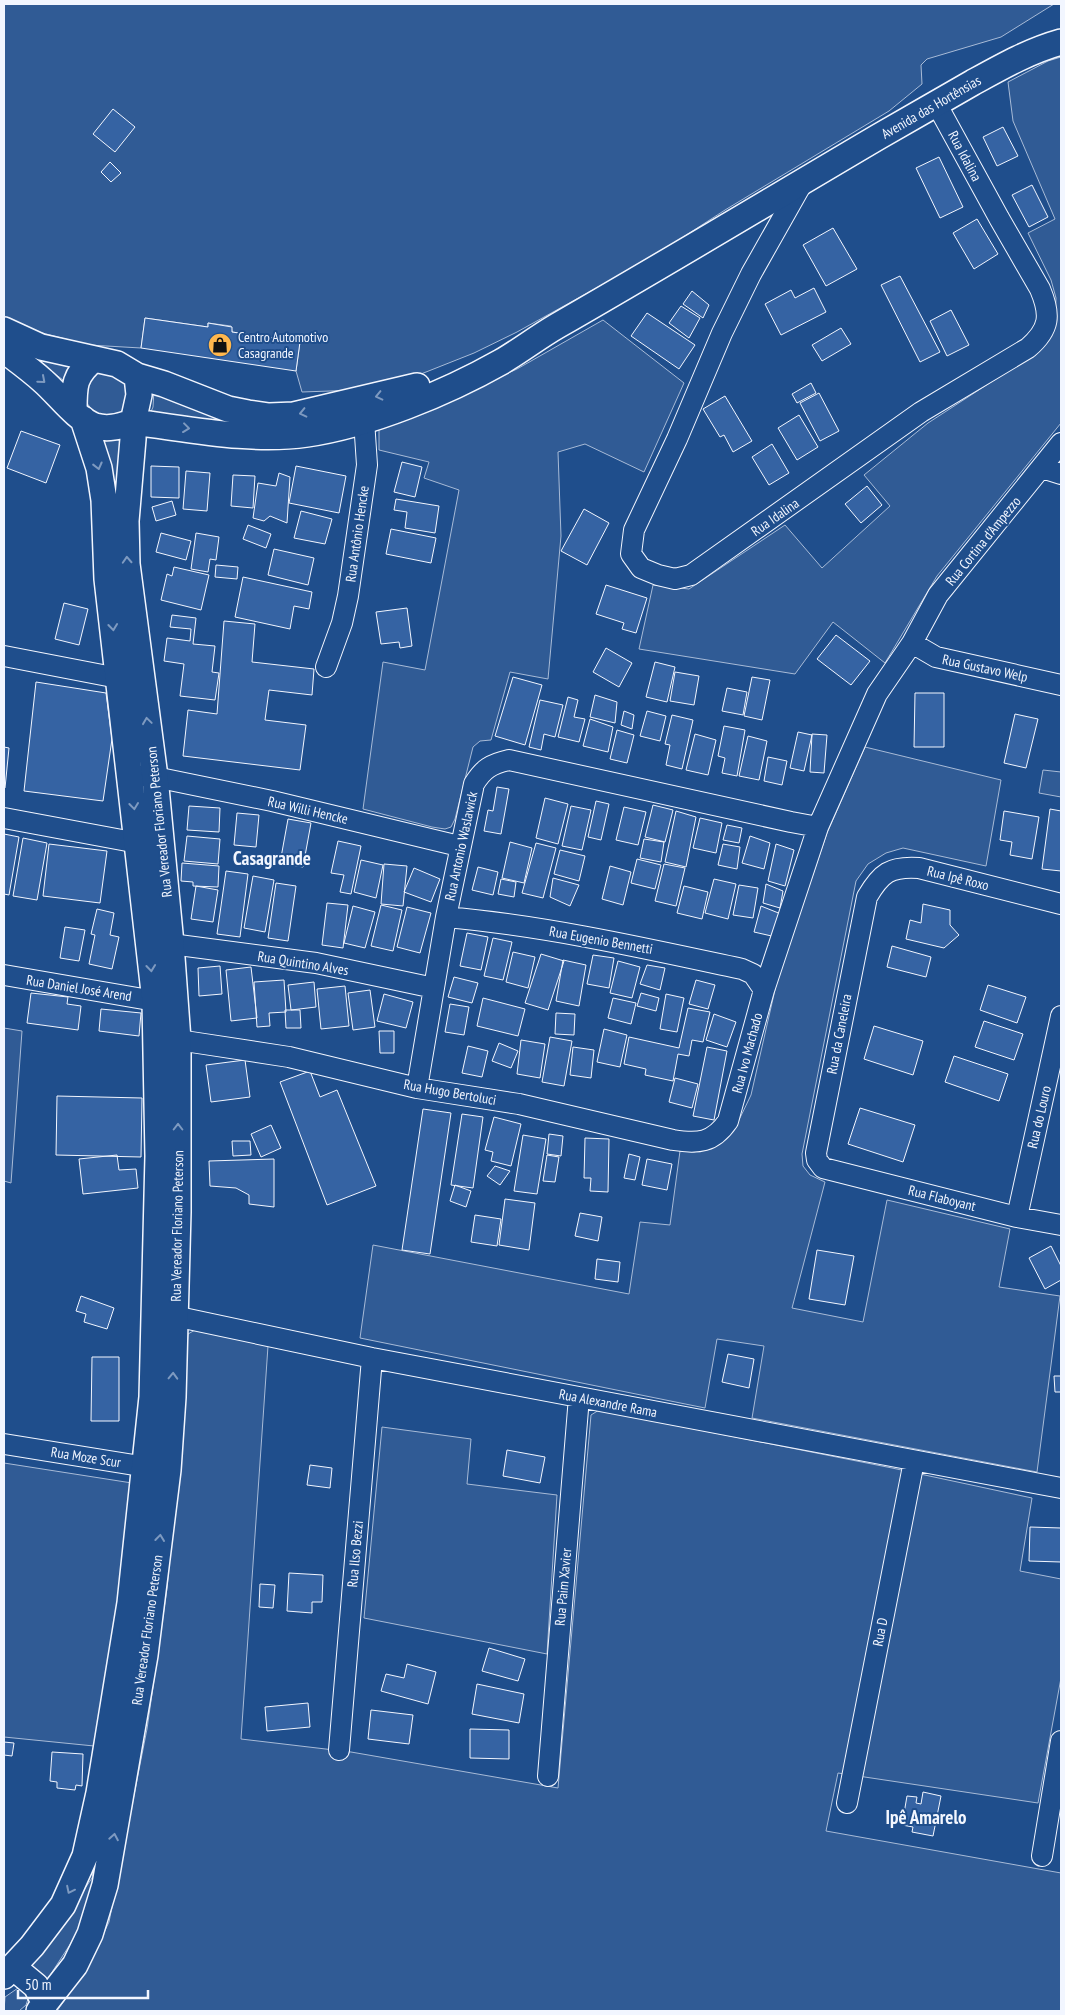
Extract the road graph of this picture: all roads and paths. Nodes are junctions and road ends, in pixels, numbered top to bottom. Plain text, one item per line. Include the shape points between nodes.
1 (1061, 42) edge
2 (936, 103) junction
3 (804, 180) junction
4 (4, 330) edge
5 (4, 350) edge
6 (94, 359) junction
7 (137, 376) junction
8 (358, 411) junction
9 (78, 415) junction
10 (133, 422) junction
11 (1061, 443) edge
12 (1052, 471) edge
13 (912, 644) junction
14 (4, 656) edge
15 (326, 667) dead end
16 (118, 678) junction
17 (1061, 685) edge
18 (130, 775) junction
19 (155, 777) junction
20 (4, 818) edge
21 (818, 827) junction
22 (138, 844) junction
23 (459, 846) junction
24 (867, 897) joint
25 (1061, 904) edge
26 (446, 917) junction
27 (171, 944) junction
28 (4, 975) edge
29 (759, 982) junction
30 (434, 988) junction
31 (155, 1001) junction
32 (1061, 1016) edge
33 (178, 1040) junction
34 (418, 1088) junction
35 (720, 1133) joint
36 (824, 1168) joint
37 (1017, 1217) junction
38 (1061, 1225) edge
39 (165, 1314) junction
40 (372, 1358) junction
41 (579, 1397) junction
42 (4, 1444) edge
43 (914, 1461) junction
44 (156, 1469) junction
45 (1061, 1488) edge
46 (1061, 1741) edge
47 (339, 1750) dead end
48 (548, 1776) dead end
49 (847, 1803) dead end
50 (1042, 1856) dead end
51 (7, 1966) edge
52 (42, 2008) edge

1 - 2 main road, Avenida das Hortênsias via 1019,57
2 - 3 main road, Avenida das Hortênsias
2 - 3 street, Rua Idalina via 1040,289 1046,314 1042,336 1028,348 921,412 691,575 675,579 641,568 631,554 634,530 722,333
3 - 8 main road, Avenida das Hortênsias via 555,328
4 - 6 main road via 41,347
5 -> 9 main road via 43,380
6 - 7 main road via 117,364
6 - 9 main road via 83,368 74,388
8 -> 7 main road via 269,416 228,409
7 - 10 main road via 139,395
10 -> 8 main road via 261,437 334,429
8 - 15 street, Rua Antônio Hencke via 367,465 348,596
9 - 10 main road via 106,428
9 -> 16 main road, Rua Vereador Floriano Peterson via 99,468 104,500 107,579
19 -> 10 main road, Rua Vereador Floriano Peterson via 127,564 126,522
11 - 12 street, Rua Cortina d'Ampezzo
12 - 13 street, Rua Cortina d'Ampezzo via 938,595
13 - 17 street, Rua Gustavo Welp via 936,657
13 - 21 street, Rua Cortina d'Ampezzo via 876,694
14 - 16 street
16 - 18 main road, Rua Vereador Floriano Peterson
18 - 19 street, Rua Willi Hencke
18 -> 22 main road, Rua Vereador Floriano Peterson
19 - 23 street, Rua Willi Hencke
19 - 27 main road, Rua Vereador Floriano Peterson
20 - 22 street
21 - 23 street, Rua Antonio Waslawick via 509,760 493,764 481,772 474,784
21 - 29 street, Rua Ivo Machado
22 -> 31 main road, Rua Vereador Floriano Peterson
23 - 26 street, Rua Antonio Waslawick
24 - 25 street, Rua Ipê Roxo via 886,873 902,867
24 - 36 street, Rua da Caneleira via 816,1152 817,1160
26 - 29 street, Rua Eugenio Bennetti via 600,938 742,969
26 - 30 street, Rua Antonio Waslawick
27 - 30 street, Rua Quintino Alves via 316,963
27 - 33 main road, Rua Vereador Floriano Peterson
28 - 31 street, Rua Daniel José Arend
29 - 35 street, Rua Ivo Machado via 728,1121
30 - 34 street, Rua Antonio Waslawick
31 - 39 main road, Rua Vereador Floriano Peterson
32 - 37 street, Rua do Louro
33 - 34 street, Rua Hugo Bertoluci via 289,1057
39 -> 33 main road, Rua Vereador Floriano Peterson via 178,1212
34 - 35 street, Rua Hugo Bertoluci via 519,1104 691,1143
36 - 37 street, Rua Flaboyant
37 - 38 street, Rua Flaboyant
39 - 40 street, Rua Alexandre Rama
39 - 44 main road, Rua Vereador Floriano Peterson via 152,1397
40 - 41 street, Rua Alexandre Rama
40 - 47 street, Rua Ilso Bezzi
41 - 43 street, Rua Alexandre Rama
41 - 48 street, Rua Paim Xavier
42 - 44 street, Rua Moze Scur
43 - 45 street, Rua Alexandre Rama
43 - 49 street, Rua D
44 -> 51 main road, Rua Vereador Floriano Peterson via 85,1856 63,1904 32,1946
52 -> 44 main road, Rua Vereador Floriano Peterson via 76,1965 90,1934 105,1885 145,1655
46 - 50 street
51 - 52 main road via 36,1986

